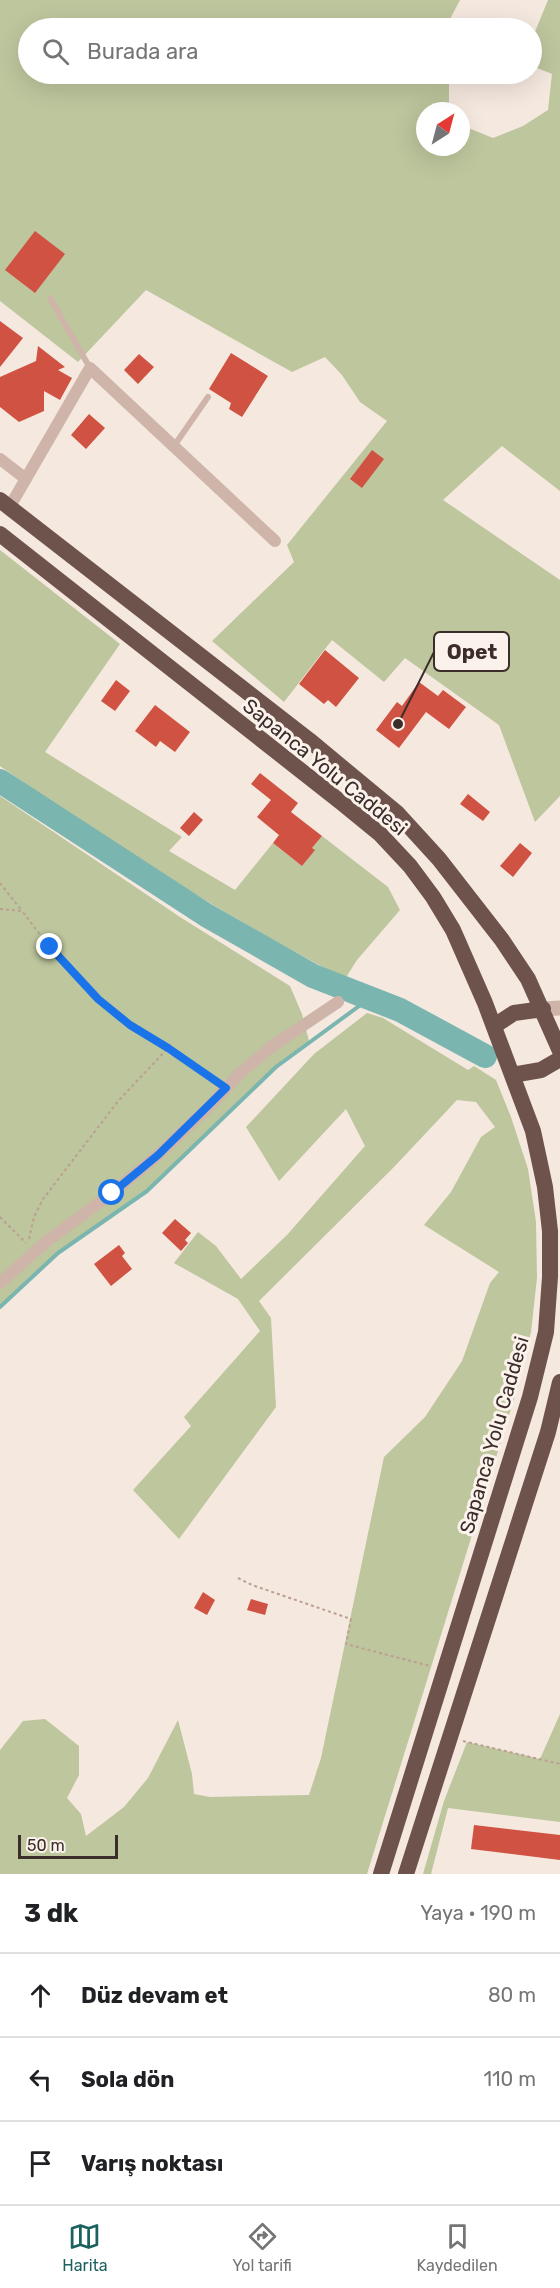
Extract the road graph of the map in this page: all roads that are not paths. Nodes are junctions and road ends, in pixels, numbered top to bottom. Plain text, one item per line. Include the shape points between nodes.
1 (50, 298) dead end
2 (90, 368) junction
3 (208, 398) dead end
4 (174, 447) junction
5 (0, 459) edge
6 (26, 479) junction
7 (5, 504) edge
8 (0, 534) edge
9 (275, 541) dead end
10 (338, 1002) dead end
11 (560, 1008) edge
12 (543, 1010) junction
13 (494, 1026) junction
14 (560, 1051) edge
15 (560, 1059) edge
16 (512, 1075) junction
17 (0, 1283) edge
18 (560, 1382) edge
19 (381, 1874) edge
20 (406, 1874) edge

1 - 2 lane
2 - 4 street
2 - 6 street
3 - 4 lane
4 - 9 street
5 - 6 street
6 - 7 street
7 - 12 highway, Sapanca Yolu Caddesi via 397,813 502,940
8 - 13 highway, Sapanca Yolu Caddesi via 380,834 410,866 453,930
10 - 17 street via 271,1047 158,1155 47,1241
11 - 12 street
12 - 13 highway via 514,1013
12 - 14 highway, Sapanca Yolu Caddesi
13 - 16 highway, Sapanca Yolu Caddesi
15 - 16 highway via 542,1070
16 - 19 highway, Sapanca Yolu Caddesi via 533,1131 545,1187 550,1242 546,1332 527,1408
18 - 20 highway via 548,1432

